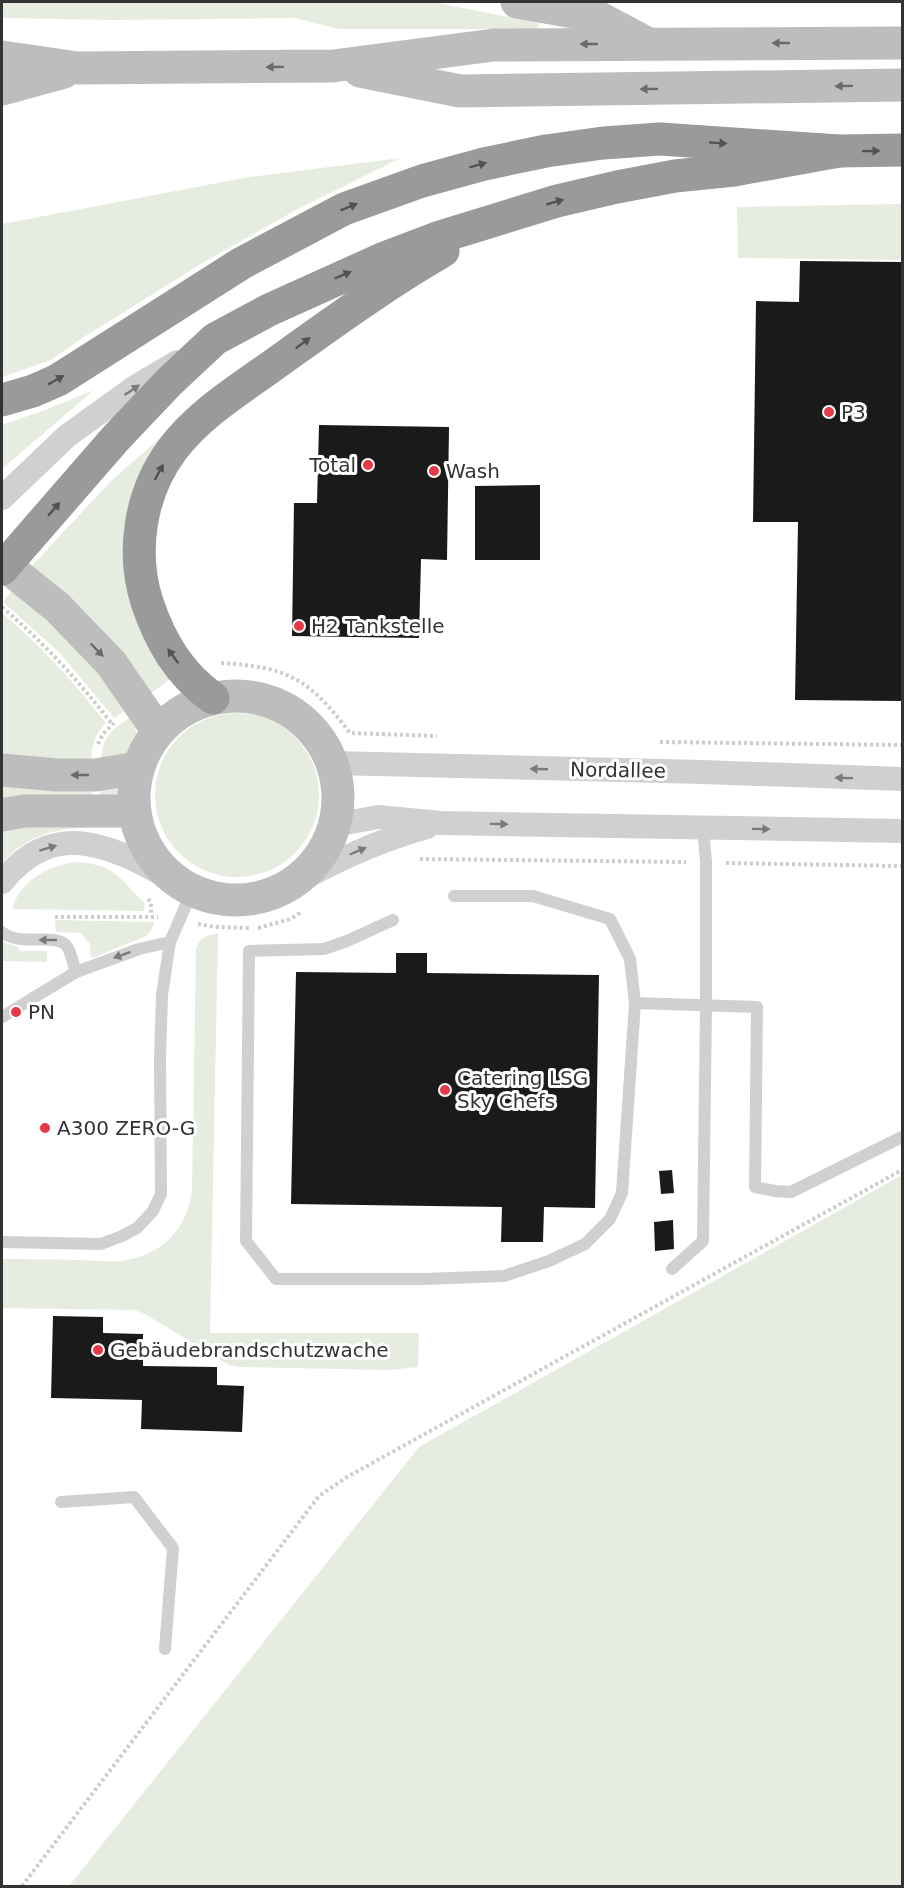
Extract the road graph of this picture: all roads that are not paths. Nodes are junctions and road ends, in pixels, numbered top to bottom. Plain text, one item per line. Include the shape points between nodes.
1 (517, 2) edge
2 (903, 43) edge
3 (648, 44) junction
4 (2, 57) edge
5 (333, 66) junction
6 (78, 68) junction
7 (903, 85) edge
8 (2, 89) edge
9 (903, 150) edge
10 (839, 151) junction
11 (499, 219) junction
12 (215, 339) junction
13 (2, 400) edge
14 (2, 498) edge
15 (2, 563) edge
16 (2, 569) edge
17 (213, 698) junction
18 (149, 718) junction
19 (333, 763) junction
20 (138, 768) junction
21 (2, 770) edge
22 (903, 779) edge
23 (134, 811) junction
24 (2, 815) edge
25 (441, 823) junction
26 (335, 825) junction
27 (703, 828) junction
28 (903, 831) edge
29 (2, 882) edge
30 (186, 887) junction
31 (454, 896) dead end
32 (297, 898) junction
33 (393, 920) dead end
34 (2, 932) edge
35 (170, 942) junction
36 (76, 972) junction
37 (635, 1003) junction
38 (706, 1005) junction
39 (2, 1017) edge
40 (903, 1137) edge
41 (2, 1242) edge
42 (672, 1269) dead end
43 (61, 1502) dead end
44 (165, 1649) dead end

1 - 3 street via 596,16
2 -> 3 street
3 -> 5 street via 494,45
4 - 6 street
5 -> 6 street
7 -> 5 street via 460,91
6 - 8 street
10 -> 9 highway
11 -> 10 highway via 617,187
13 -> 10 highway via 58,380 291,236 344,209 422,181 484,164 603,143 660,139
12 -> 11 highway via 382,259
17 -> 11 highway via 185,674 168,651 141,578 140,536 149,492 171,451 208,413 316,334
14 -> 12 street via 67,436 135,387
16 -> 12 highway via 140,411
15 -> 18 street via 57,607 111,663
17 - 18 street via 170,719
17 - 19 street via 253,697 298,716 319,737
18 - 20 street via 146,748
22 -> 19 street, Nordallee
19 - 26 street via 338,794
20 -> 21 street via 95,775
20 - 23 street via 133,789
23 - 24 street via 24,811
23 - 30 street via 138,829 154,860
25 - 26 street via 378,817
25 -> 27 street
32 -> 25 street via 338,860 393,837
26 - 32 street via 328,843 303,875
27 -> 28 street
27 - 38 lane
29 -> 30 street via 30,855 72,843 110,849
30 - 32 street via 224,900 267,895
30 - 35 lane
31 - 37 lane via 534,896 610,919 630,959
33 - 37 lane via 324,949 249,951 246,1241 276,1278 504,1276 549,1262 585,1244 610,1219 622,1193
36 -> 34 lane via 67,946 59,940 22,940
35 -> 36 lane
35 - 41 lane via 160,1048 161,1194 153,1211 137,1228 101,1244
36 - 39 lane
37 - 38 lane
38 - 40 lane via 757,1007 755,1187 791,1192
38 - 42 lane via 703,1241
43 - 44 lane via 134,1497 173,1548

